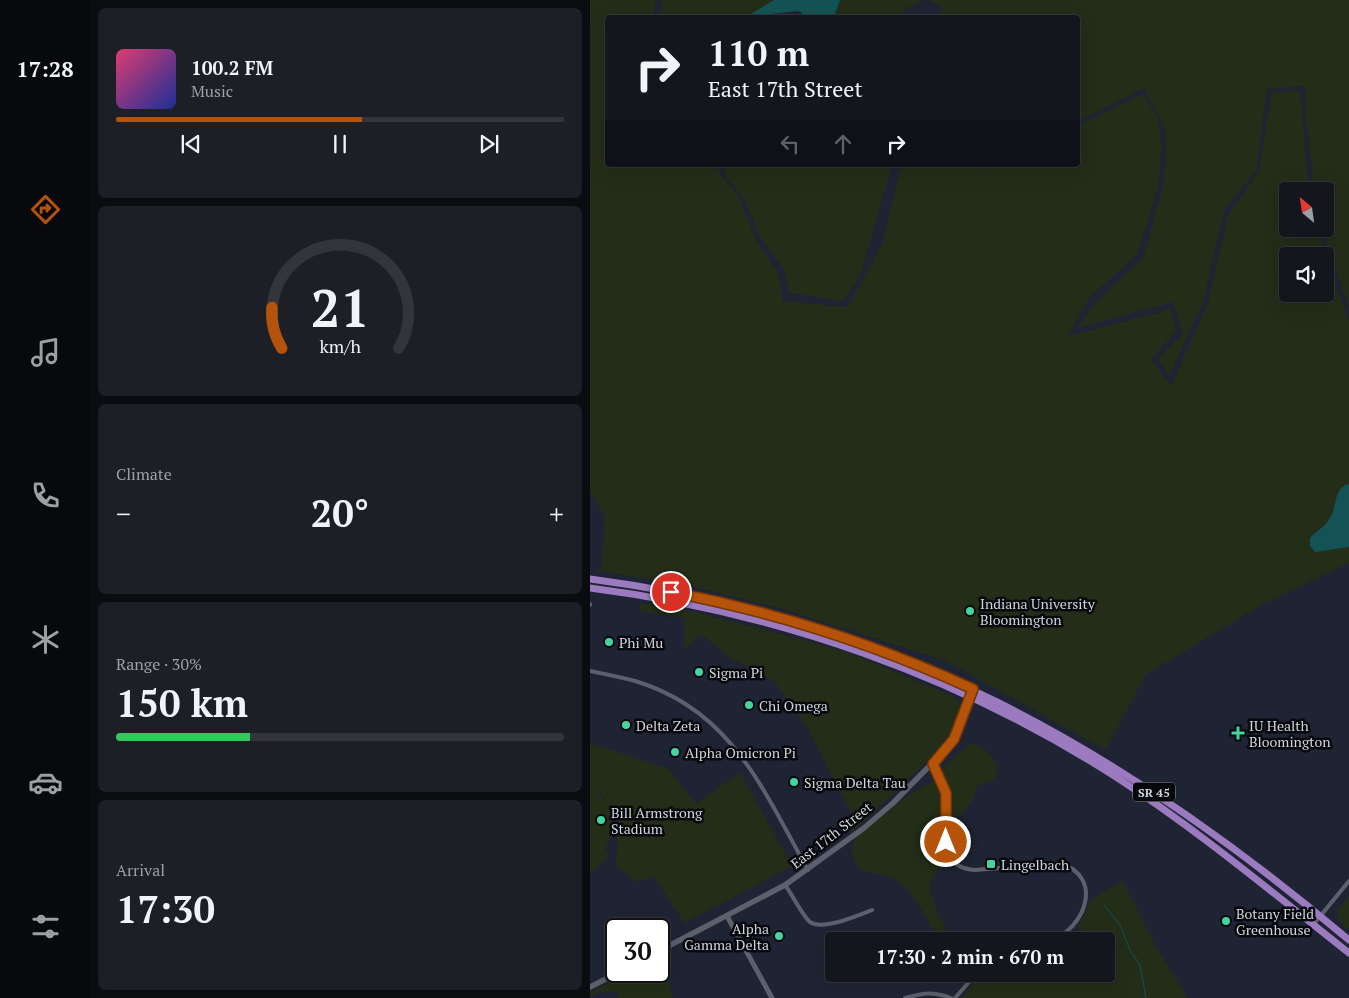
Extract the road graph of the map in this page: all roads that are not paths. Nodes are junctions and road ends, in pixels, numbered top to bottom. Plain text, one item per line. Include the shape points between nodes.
1 (592, 580) edge
2 (591, 588) edge
3 (590, 671) edge
4 (973, 689) junction
5 (970, 697) junction
6 (933, 764) junction
7 (808, 870) junction
8 (1349, 881) edge
9 (785, 885) junction
10 (872, 910) dead end
11 (727, 916) junction
12 (1320, 916) junction
13 (1313, 925) junction
14 (1065, 932) edge
15 (1349, 940) edge
16 (670, 945) edge
17 (1349, 953) edge
18 (605, 979) edge
19 (969, 982) edge
20 (590, 987) edge
21 (772, 998) edge
22 (905, 998) edge
23 (951, 998) edge
24 (955, 998) edge

1 - 2 highway
1 - 4 highway, SR 45 via 700,598 790,620 882,651
2 - 5 highway, SR 45 via 699,606 789,628 882,659
3 - 7 street via 635,681 661,691 700,715 723,734 748,763
4 - 5 main road, East 17th Street
4 - 12 highway, SR 45 via 1051,729 1123,772 1222,839
5 - 6 main road, East 17th Street via 954,739
5 - 13 highway, SR 45 via 1054,740 1134,789 1206,840
6 - 7 main road, East 17th Street via 864,828
6 - 14 street via 946,793 948,852 959,865 975,870 1048,862 1070,866 1082,880 1086,906 1074,926
7 - 9 main road, East 17th Street
8 - 12 street
9 - 10 street via 810,922 842,921
9 - 11 main road, East 17th Street
11 - 16 main road, East 17th Street
11 - 21 street
12 - 13 street
12 - 15 highway, SR 45
13 - 17 highway, SR 45
18 - 20 main road
19 - 24 street
22 - 23 street via 926,992

